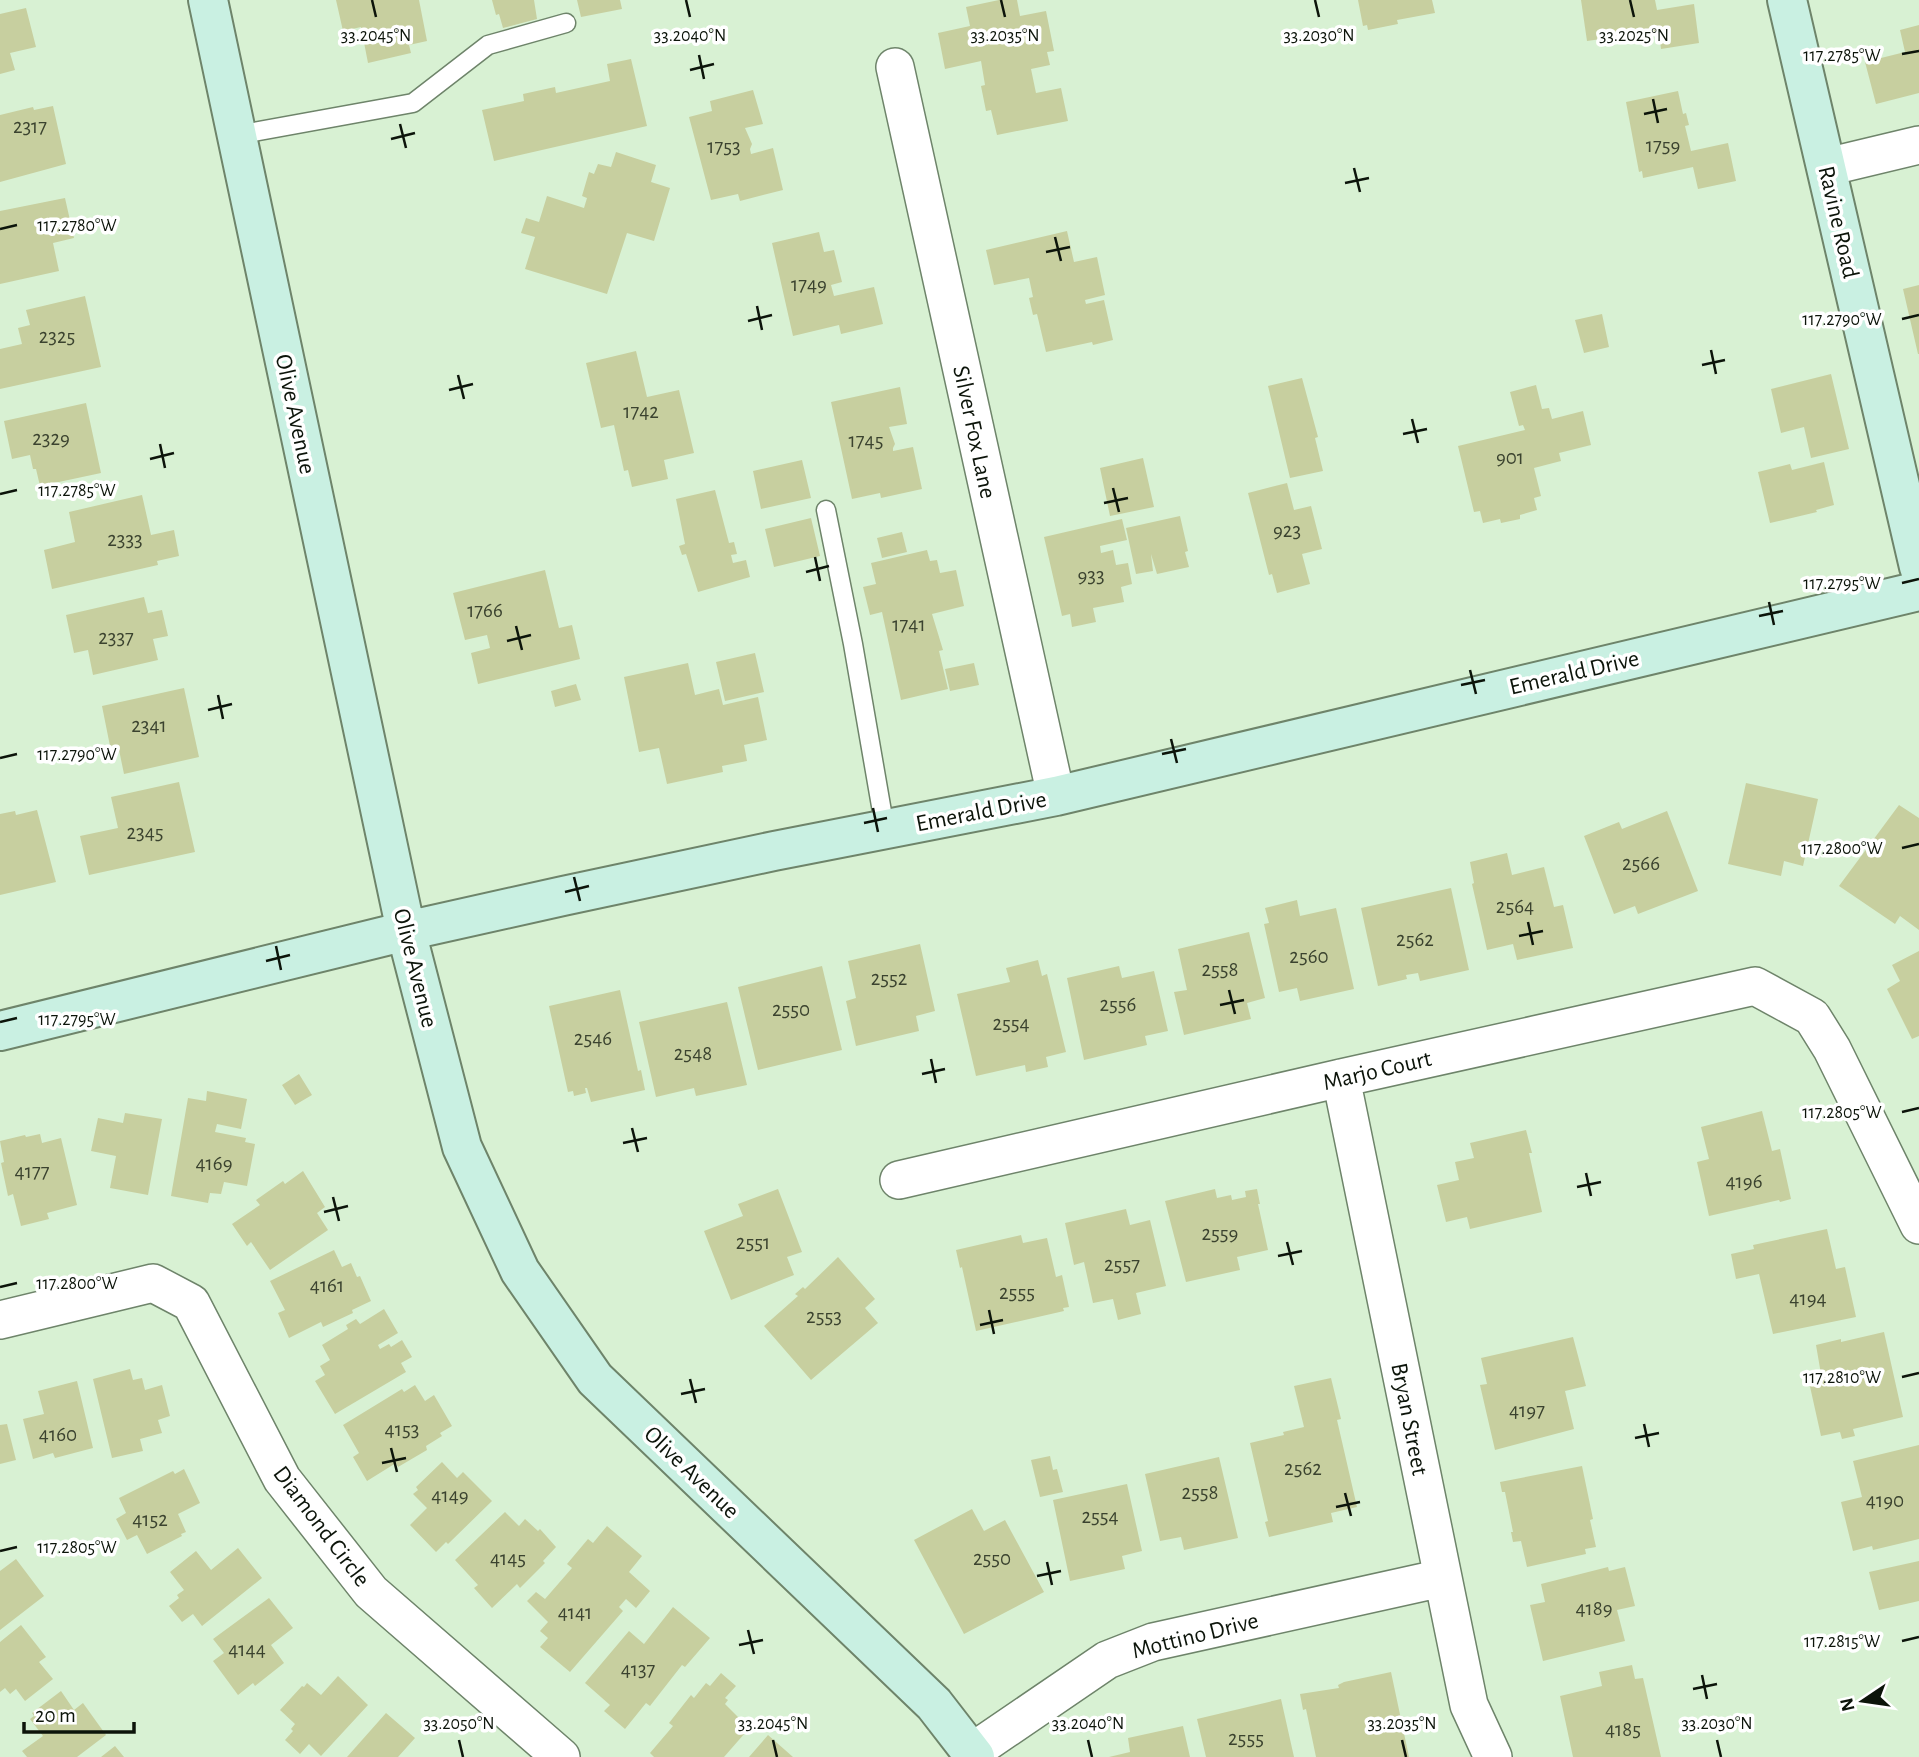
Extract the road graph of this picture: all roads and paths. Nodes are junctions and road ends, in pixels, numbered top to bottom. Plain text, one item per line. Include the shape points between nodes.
1 (208, 0) edge
2 (1787, 0) edge
3 (566, 23) dead end
4 (895, 67) dead end
5 (237, 135) junction
6 (1919, 145) edge
7 (1827, 167) junction
8 (826, 510) dead end
9 (1919, 567) edge
10 (1919, 590) edge
11 (1056, 796) junction
12 (884, 829) junction
13 (406, 931) junction
14 (0, 1031) edge
15 (1341, 1078) junction
16 (899, 1180) dead end
17 (1919, 1226) edge
18 (0, 1320) edge
19 (1443, 1578) junction
20 (974, 1754) edge
21 (561, 1757) edge
22 (1493, 1757) edge

1 - 5 main road, Olive Avenue
2 - 7 main road, Ravine Road
3 - 5 lane via 488,45 413,103
4 - 11 street, Silver Fox Lane
5 - 13 main road, Olive Avenue
6 - 7 street
7 - 9 main road, Ravine Road
8 - 12 lane
10 - 11 main road, Emerald Drive
11 - 12 main road, Emerald Drive
12 - 13 main road, Emerald Drive
13 - 14 main road, Emerald Drive
13 - 20 main road, Olive Avenue via 462,1147 520,1271 560,1330 595,1379 934,1704
15 - 16 street, Marjo Court
15 - 17 street, Marjo Court via 1755,986 1812,1017
15 - 19 street, Bryan Street
18 - 21 street, Diamond Circle via 153,1283 191,1303 282,1479 370,1592
19 - 20 street, Mottino Drive via 1153,1642 1107,1660
19 - 22 street, Bryan Street via 1469,1706

